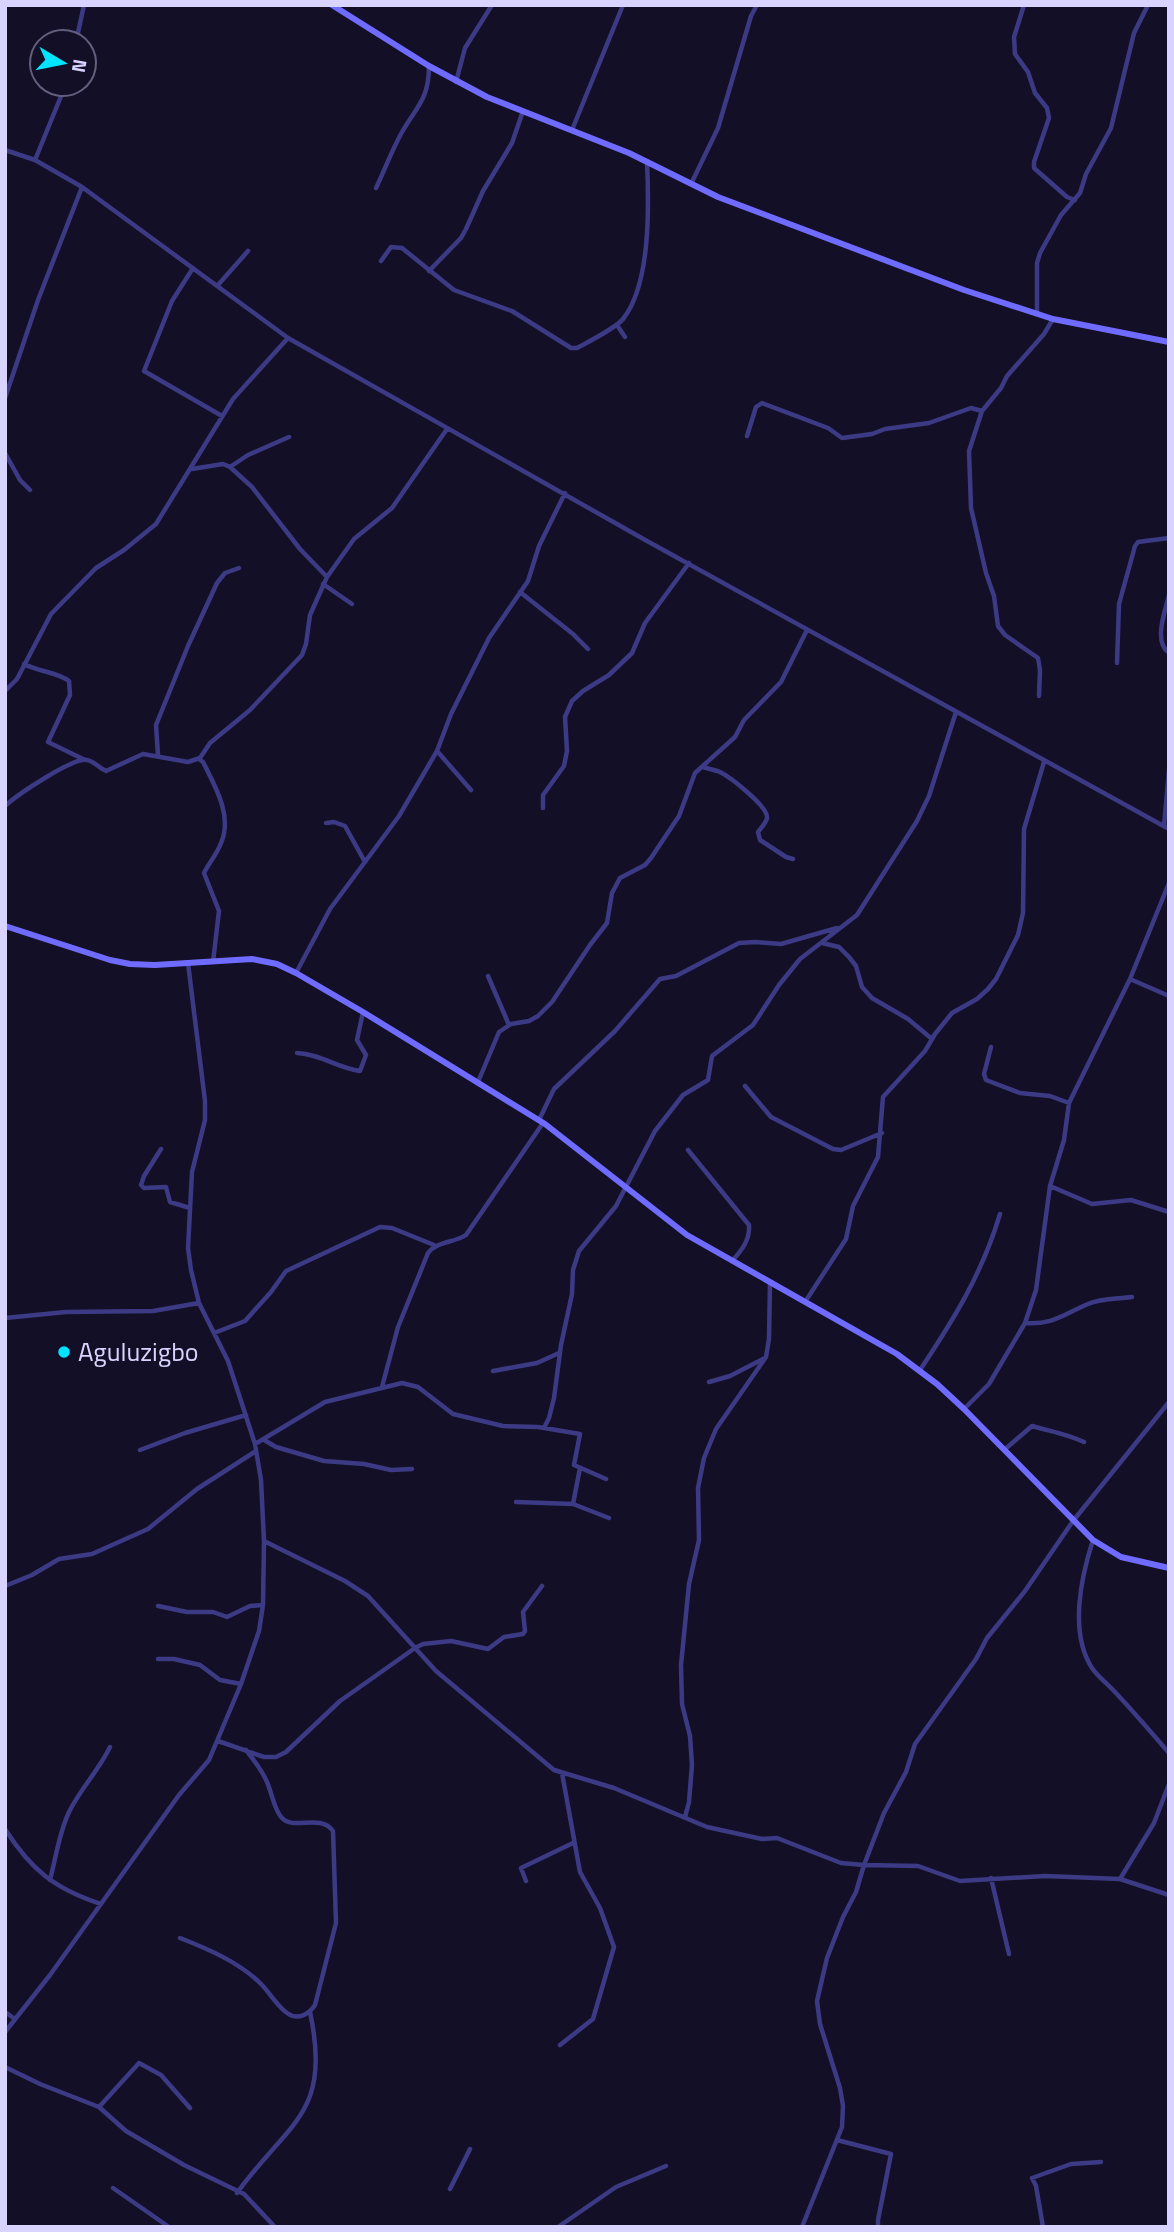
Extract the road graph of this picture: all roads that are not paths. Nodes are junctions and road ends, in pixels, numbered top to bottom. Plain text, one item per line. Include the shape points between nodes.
1 (84, 5) edge
2 (332, 5) edge
3 (492, 5) edge
4 (623, 5) edge
5 (757, 5) edge
6 (1024, 5) edge
7 (1148, 5) edge
8 (79, 28) edge
9 (429, 66) junction
10 (456, 82) junction
11 (60, 98) edge
12 (523, 111) junction
13 (572, 130) junction
14 (5, 150) edge
15 (35, 160) junction
16 (647, 160) junction
17 (691, 184) junction
18 (82, 187) junction
19 (376, 188) dead end
20 (1075, 200) junction
21 (247, 251) dead end
22 (381, 261) dead end
23 (193, 268) junction
24 (429, 271) junction
25 (218, 285) junction
26 (1037, 314) junction
27 (1053, 319) junction
28 (617, 325) junction
29 (625, 337) dead end
30 (288, 338) junction
31 (1169, 342) edge
32 (5, 398) edge
33 (982, 411) junction
34 (222, 416) junction
35 (447, 429) junction
36 (747, 436) dead end
37 (289, 437) dead end
38 (5, 453) edge
39 (229, 467) junction
40 (191, 469) junction
41 (30, 490) dead end
42 (565, 493) junction
43 (1169, 538) edge
44 (689, 563) junction
45 (239, 568) dead end
46 (327, 577) junction
47 (323, 584) junction
48 (520, 592) junction
49 (1169, 595) edge
50 (352, 604) dead end
51 (807, 630) junction
52 (588, 649) dead end
53 (1169, 653) edge
54 (1117, 663) dead end
55 (24, 664) junction
56 (5, 691) edge
57 (1039, 696) dead end
58 (956, 712) junction
59 (437, 751) junction
60 (158, 755) junction
61 (83, 759) junction
62 (198, 759) junction
63 (1044, 762) junction
64 (702, 767) junction
65 (1169, 769) edge
66 (471, 790) dead end
67 (5, 806) edge
68 (543, 808) dead end
69 (326, 823) dead end
70 (1166, 828) edge
71 (793, 859) dead end
72 (365, 862) junction
73 (1169, 883) edge
74 (5, 926) edge
75 (838, 928) junction
76 (822, 943) junction
77 (213, 962) junction
78 (188, 963) junction
79 (296, 973) junction
80 (488, 976) dead end
81 (1130, 979) junction
82 (1169, 996) edge
83 (363, 1012) junction
84 (509, 1025) junction
85 (932, 1039) junction
86 (991, 1047) dead end
87 (297, 1053) dead end
88 (478, 1082) junction
89 (745, 1086) dead end
90 (1069, 1103) junction
91 (541, 1122) junction
92 (882, 1133) junction
93 (161, 1149) dead end
94 (688, 1150) dead end
95 (1051, 1186) junction
96 (626, 1187) junction
97 (190, 1208) junction
98 (1169, 1212) edge
99 (1000, 1214) dead end
100 (435, 1246) junction
101 (732, 1261) junction
102 (770, 1282) junction
103 (1132, 1297) dead end
104 (805, 1302) junction
105 (199, 1303) junction
106 (5, 1318) edge
107 (1026, 1323) junction
108 (214, 1334) junction
109 (559, 1352) junction
110 (766, 1357) junction
111 (920, 1370) junction
112 (494, 1371) dead end
113 (709, 1382) dead end
114 (382, 1387) junction
115 (1169, 1402) edge
116 (964, 1409) junction
117 (246, 1415) junction
118 (544, 1428) junction
119 (264, 1440) junction
120 (1084, 1442) dead end
121 (256, 1448) junction
122 (140, 1450) dead end
123 (1003, 1450) junction
124 (580, 1468) junction
125 (412, 1469) dead end
126 (606, 1479) dead end
127 (516, 1502) dead end
128 (573, 1504) junction
129 (609, 1518) dead end
130 (1073, 1521) junction
131 (1093, 1540) junction
132 (264, 1541) junction
133 (1169, 1568) edge
134 (5, 1586) edge
135 (542, 1586) dead end
136 (158, 1605) dead end
137 (263, 1605) junction
138 (415, 1648) junction
139 (158, 1659) dead end
140 (241, 1684) junction
141 (218, 1741) junction
142 (110, 1747) dead end
143 (246, 1750) junction
144 (1169, 1753) edge
145 (562, 1773) junction
146 (1169, 1784) edge
147 (685, 1817) junction
148 (5, 1829) edge
149 (573, 1843) junction
150 (864, 1865) junction
151 (991, 1878) junction
152 (1120, 1879) junction
153 (50, 1880) junction
154 (526, 1881) dead end
155 (1169, 1895) edge
156 (101, 1904) junction
157 (180, 1938) dead end
158 (1009, 1954) dead end
159 (5, 2012) edge
160 (310, 2012) junction
161 (15, 2019) junction
162 (5, 2032) edge
163 (560, 2045) dead end
164 (5, 2067) edge
165 (99, 2107) junction
166 (190, 2108) dead end
167 (837, 2140) junction
168 (470, 2149) dead end
169 (1101, 2162) dead end
170 (666, 2166) dead end
171 (113, 2188) dead end
172 (450, 2189) dead end
173 (237, 2193) junction
174 (169, 2227) edge
175 (275, 2227) edge
176 (558, 2227) edge
177 (803, 2227) edge
178 (878, 2227) edge
179 (1043, 2227) edge

1 - 8 street
2 - 9 main road
3 - 10 street via 465,48
4 - 13 street
5 - 17 street via 718,128
6 - 20 street via 1014,37 1015,54 1049,118 1034,168
7 - 20 street via 1134,33 1111,128
9 - 10 main road
9 - 19 street via 424,100 403,130
10 - 12 main road
11 - 15 street
12 - 13 main road
12 - 24 street via 507,154 461,238
13 - 16 main road
14 - 15 street
15 - 18 street
16 - 17 main road
16 - 28 street via 650,212 641,273 630,306
17 - 26 main road
18 - 23 street
18 - 32 street
20 - 26 street via 1040,253
21 - 25 street
22 - 24 street via 397,246 417,257
23 - 25 street
23 - 34 street via 172,301 144,371
24 - 28 street via 454,290 512,311 574,349
25 - 30 street
26 - 27 main road
27 - 31 main road
27 - 33 street
28 - 29 street
30 - 34 street
30 - 35 street
33 - 36 street via 971,408 929,423 842,438 828,428 762,403
33 - 57 street via 969,451 971,508 998,626 1038,658
34 - 40 street
35 - 42 street
35 - 46 street via 392,508 354,539
37 - 39 street
38 - 41 street
39 - 40 street
39 - 46 street via 252,487
40 - 55 street via 156,524 96,568 51,614
42 - 44 street
42 - 48 street
43 - 54 street via 1135,546 1119,604
44 - 51 street
44 - 68 street via 645,623 632,653 572,701 565,717 564,766 543,795
45 - 60 street via 221,577 194,632 156,724
46 - 47 street
47 - 50 street
47 - 62 street via 310,615 302,655
48 - 52 street
48 - 59 street via 489,638
49 - 53 street via 1161,643
51 - 58 street
51 - 64 street via 781,682
55 - 56 street
55 - 61 street via 69,681 70,695 48,742
58 - 63 street
58 - 75 street via 917,821 857,915
59 - 66 street
59 - 72 street
60 - 61 street via 143,754 106,771
60 - 62 street via 188,762
61 - 67 street
62 - 77 street via 220,800 225,820 221,844 204,873 219,911
63 - 70 street
63 - 85 street via 1024,829 1023,913 1018,935 988,989 952,1013
64 - 71 street via 733,780 763,808 767,816 758,832 760,840
64 - 84 street via 690,783 679,816 650,858 616,884 607,923 552,1003 529,1021
65 - 70 street
69 - 72 street via 345,826
72 - 79 street via 330,908
73 - 81 street
74 - 78 main road via 130,964
75 - 76 street
75 - 91 street via 781,944 739,943 676,976 660,979 615,1031 554,1089
76 - 85 street via 839,947 849,957 872,998
76 - 96 street via 786,974 753,1025 712,1056 708,1080 683,1095 655,1131
77 - 78 main road
77 - 79 main road via 252,959
78 - 97 street via 205,1110 194,1157
79 - 83 main road
80 - 84 street
81 - 82 street
81 - 90 street
83 - 87 street via 358,1040 366,1055 360,1071 317,1055
83 - 88 main road
84 - 88 street via 499,1032
85 - 92 street via 883,1097
86 - 90 street via 986,1080
88 - 91 main road
89 - 92 street via 782,1125 832,1149 841,1150
90 - 95 street
91 - 96 main road
91 - 100 street via 466,1235
92 - 104 street via 878,1157 853,1206 846,1239
93 - 97 street via 141,1185 166,1187 170,1202
94 - 101 street via 750,1225 743,1249
95 - 98 street via 1091,1204 1135,1201
95 - 107 street via 1036,1290
96 - 101 main road via 687,1235
96 - 109 street via 576,1258
97 - 105 street via 188,1248
99 - 111 street via 972,1286
100 - 108 street via 380,1227 286,1271 245,1321
100 - 114 street via 428,1253 398,1328
101 - 102 main road
102 - 104 main road
102 - 110 street
103 - 107 street via 1091,1302 1057,1320
104 - 111 main road
105 - 106 street via 153,1311
105 - 108 street
107 - 116 street via 989,1384
108 - 117 street
109 - 112 street via 537,1363
109 - 118 street via 554,1398
110 - 113 street
110 - 147 street via 716,1429 698,1488 699,1540 689,1584 681,1665 692,1765
111 - 116 main road
114 - 118 street via 409,1384 453,1414 487,1423
114 - 119 street via 324,1402
115 - 130 street
116 - 123 main road
117 - 121 street
117 - 122 street
118 - 124 street via 580,1434 574,1465
119 - 121 street
119 - 125 street via 324,1461
120 - 123 street via 1032,1426
121 - 132 street
121 - 134 street via 148,1529 92,1554 59,1559
123 - 130 main road
124 - 126 street
124 - 128 street
127 - 128 street
128 - 129 street
130 - 131 main road
130 - 150 street via 915,1744
131 - 133 main road via 1121,1557
131 - 144 street via 1079,1597 1086,1657 1100,1679
132 - 137 street
132 - 138 street via 368,1595
135 - 138 street via 523,1612 523,1634 504,1637 488,1649 451,1641
136 - 137 street via 226,1617
137 - 140 street
138 - 143 street via 340,1701 286,1752 276,1757
138 - 145 street via 534,1755
139 - 140 street via 189,1661 220,1679
140 - 141 street
141 - 143 street
141 - 156 street via 199,1774
142 - 153 street via 69,1813
143 - 160 street via 266,1779 280,1817 323,1822 333,1831 336,1923
145 - 147 street
145 - 149 street
146 - 152 street via 1154,1823
147 - 150 street via 707,1827 777,1838 841,1863
148 - 153 street via 29,1862
149 - 154 street via 521,1868
149 - 163 street via 580,1872 609,1928 614,1954 593,2019
150 - 151 street via 918,1866 960,1881
150 - 167 street via 827,1958 817,2001 843,2106
151 - 152 street
151 - 158 street
152 - 155 street
153 - 156 street
156 - 161 street
157 - 160 street via 207,1948 260,1982 287,2013 302,2016
159 - 161 street
160 - 173 street via 316,2035 313,2092 292,2130
161 - 162 street
164 - 165 street
165 - 166 street via 139,2063 161,2075
165 - 173 street via 126,2131
167 - 177 street
167 - 178 street via 891,2154
168 - 172 street
169 - 179 street via 1071,2164 1032,2178
170 - 176 street via 616,2187
171 - 174 street
173 - 175 street via 244,2194

